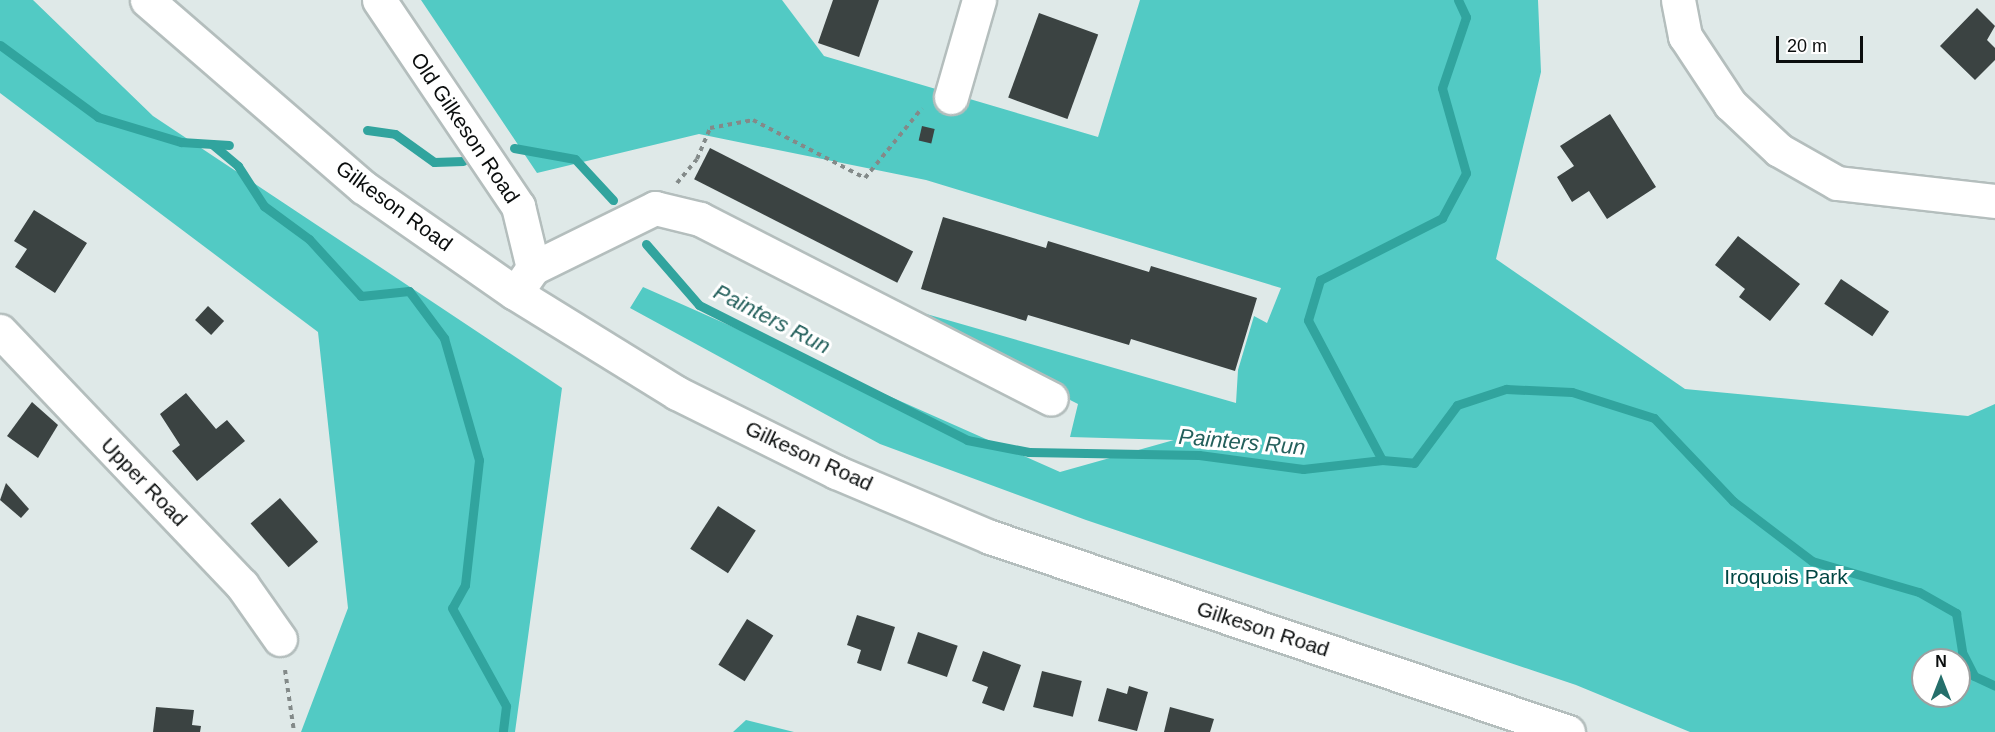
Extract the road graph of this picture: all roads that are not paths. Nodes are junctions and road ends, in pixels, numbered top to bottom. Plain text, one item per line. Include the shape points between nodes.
1 (147, 0) edge
2 (379, 0) edge
3 (979, 0) edge
4 (1678, 0) edge
5 (939, 99) road end
6 (1995, 201) edge
7 (524, 281) junction
8 (0, 330) edge
9 (1051, 399) dead end
10 (280, 639) road end
11 (1568, 732) edge

1 - 7 street, Gilkeson Road via 363,187
2 - 7 street, Old Gilkeson Road via 518,206
3 - 5 street
4 - 6 street via 1685,36 1730,104 1779,150 1837,183
7 - 9 street via 655,208 688,216
7 - 11 street, Gilkeson Road via 677,393 836,472 990,537
8 - 10 street, Upper Road via 243,585

